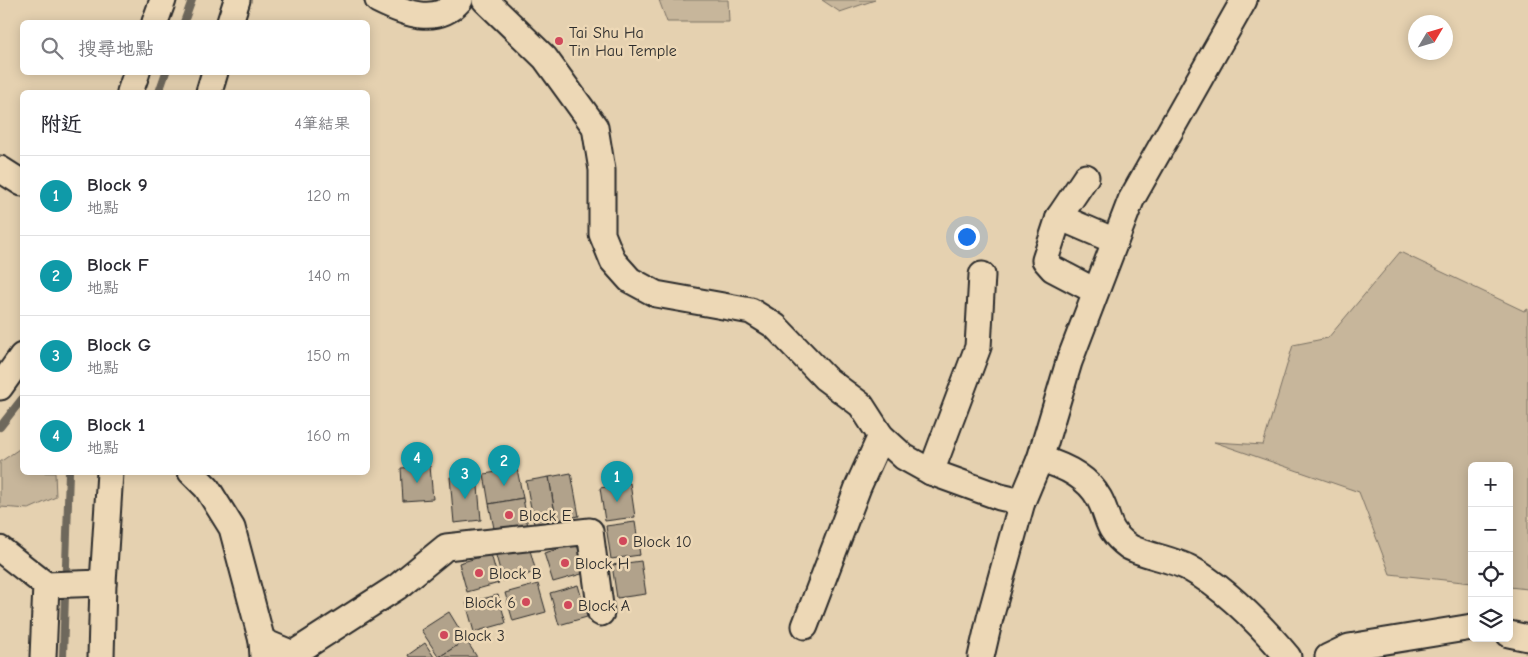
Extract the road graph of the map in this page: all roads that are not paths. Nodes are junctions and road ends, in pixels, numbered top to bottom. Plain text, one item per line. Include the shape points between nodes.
1 (163, 0) edge
2 (237, 0) edge
3 (378, 0) edge
4 (460, 0) edge
5 (485, 0) edge
6 (1244, 0) edge
7 (156, 20) edge
8 (231, 20) edge
9 (136, 75) edge
10 (214, 75) edge
11 (131, 90) edge
12 (210, 90) edge
13 (0, 169) edge
14 (1086, 178) dead end
15 (20, 182) edge
16 (1059, 217) junction
17 (1115, 241) junction
18 (982, 275) dead end
19 (1095, 291) junction
20 (20, 359) edge
21 (0, 386) edge
22 (881, 436) junction
23 (1040, 459) junction
24 (932, 472) junction
25 (110, 475) edge
26 (194, 475) edge
27 (1022, 502) junction
28 (0, 549) edge
29 (98, 583) junction
30 (51, 585) junction
31 (601, 613) dead end
32 (805, 626) dead end
33 (1468, 628) edge
34 (1513, 635) edge
35 (1528, 638) edge
36 (263, 649) edge
37 (43, 657) edge
38 (101, 657) edge
39 (982, 657) edge
40 (1288, 657) edge
41 (1328, 657) edge

1 - 7 street
2 - 8 street
3 - 4 street via 391,7 431,17 451,10
5 - 22 street via 545,58 595,127 602,170 602,234 614,261 630,280 656,294 751,311 781,332 825,378 861,405
6 - 17 street via 1154,157 1131,200
9 - 11 street
10 - 12 street
13 - 15 street
14 - 16 street
16 - 17 street
16 - 19 street via 1045,260 1053,269
17 - 19 street
18 - 24 street via 978,347
19 - 23 street via 1069,362
20 - 21 street
22 - 24 street via 904,457
22 - 32 street via 858,486
23 - 27 street
23 - 40 street via 1060,464 1084,479 1099,498 1114,533 1129,547 1189,568 1264,628
24 - 27 street
25 - 29 street
26 - 36 street via 207,488 232,528
27 - 39 street
28 - 30 street
29 - 30 street
29 - 38 street
30 - 37 street
31 - 36 street via 590,530 446,548 397,587 293,654
33 - 41 street via 1349,647
34 - 35 street

